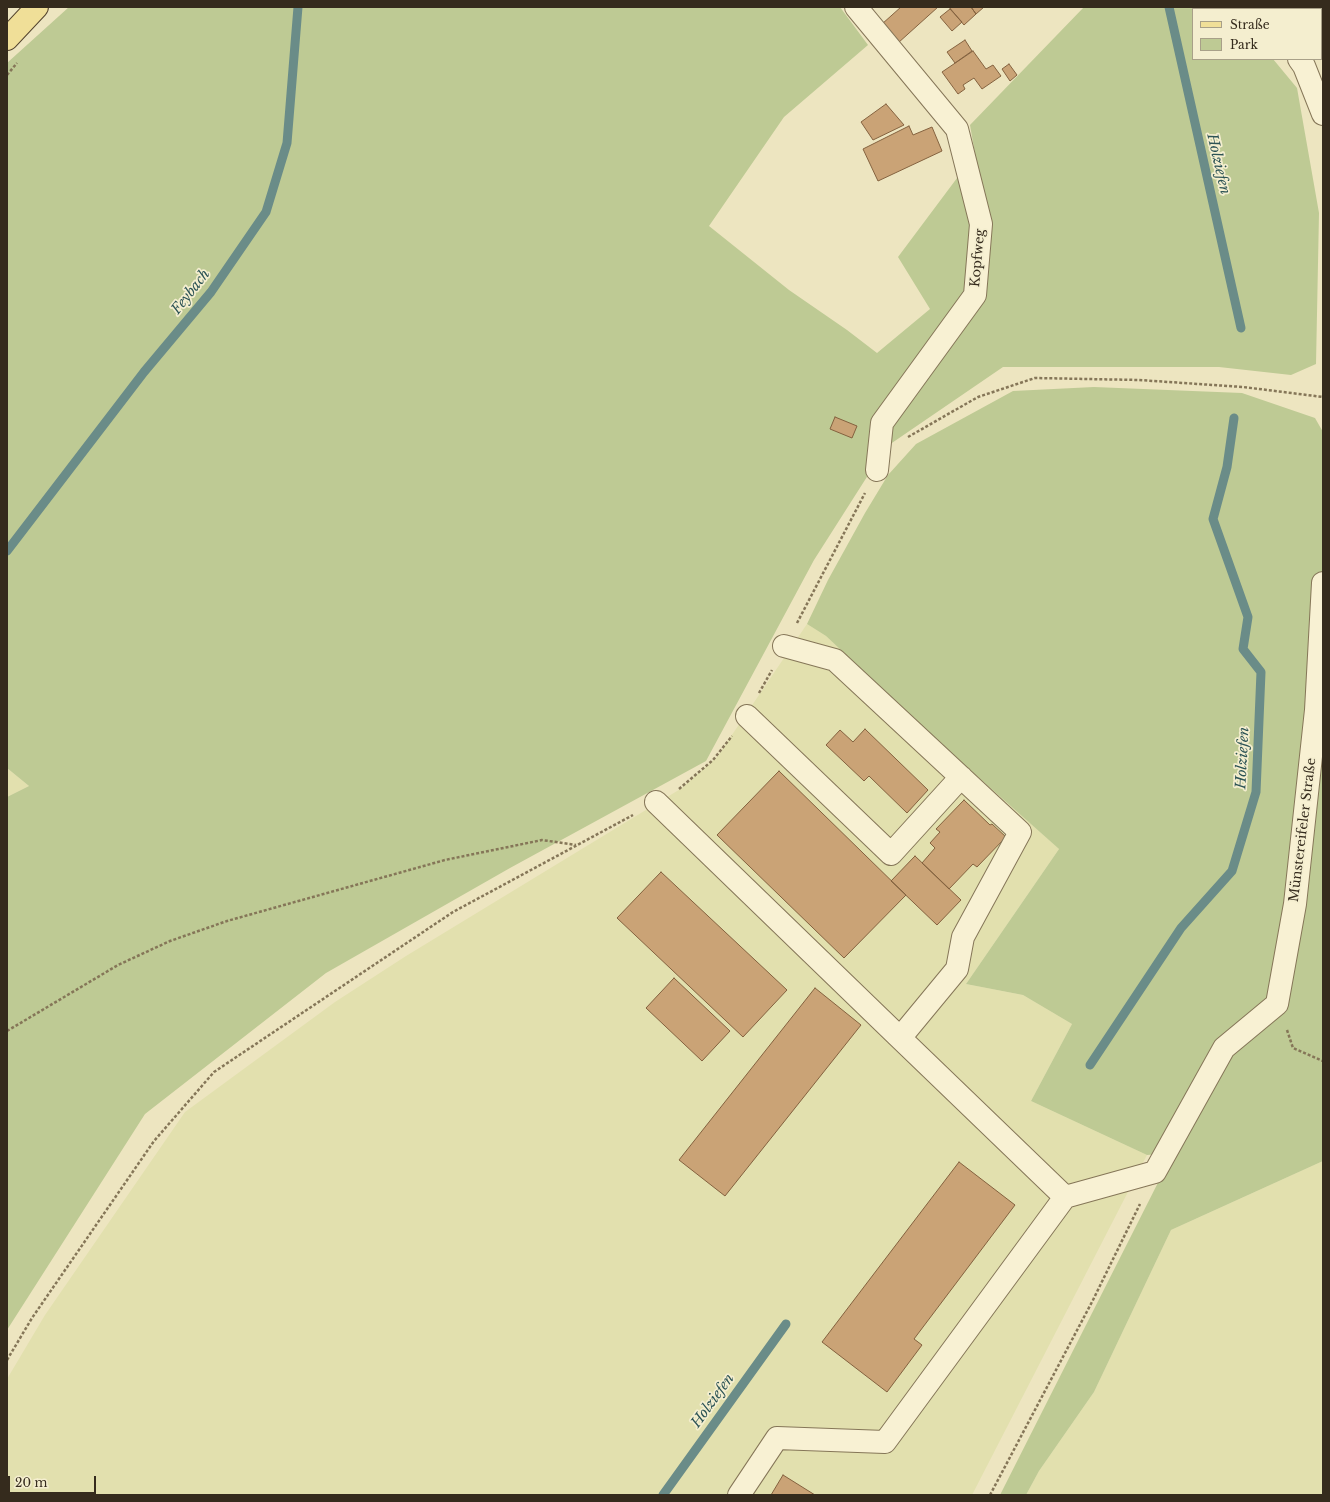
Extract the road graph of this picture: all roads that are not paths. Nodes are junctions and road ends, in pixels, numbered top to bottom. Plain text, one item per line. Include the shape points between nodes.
1 (37, 7) edge
2 (856, 7) edge
3 (7, 40) edge
4 (1300, 60) edge
5 (1323, 114) edge
6 (877, 470) road end
7 (1323, 583) edge
8 (784, 646) road end
9 (747, 716) road end
10 (961, 778) junction
11 (656, 802) road end
12 (900, 1038) junction
13 (1065, 1196) junction
14 (739, 1495) edge

1 - 3 main road
2 - 6 street, Kopfweg via 957,130 982,224 975,295 882,423
4 - 5 street
7 - 13 street, Münstereifeler Straße via 1316,710 1295,904 1277,1004 1224,1048 1155,1172
8 - 10 street via 835,660
9 - 10 street via 891,854
10 - 12 street via 1020,832 963,937 956,969
11 - 12 street
12 - 13 street
13 - 14 street via 884,1442 777,1438

